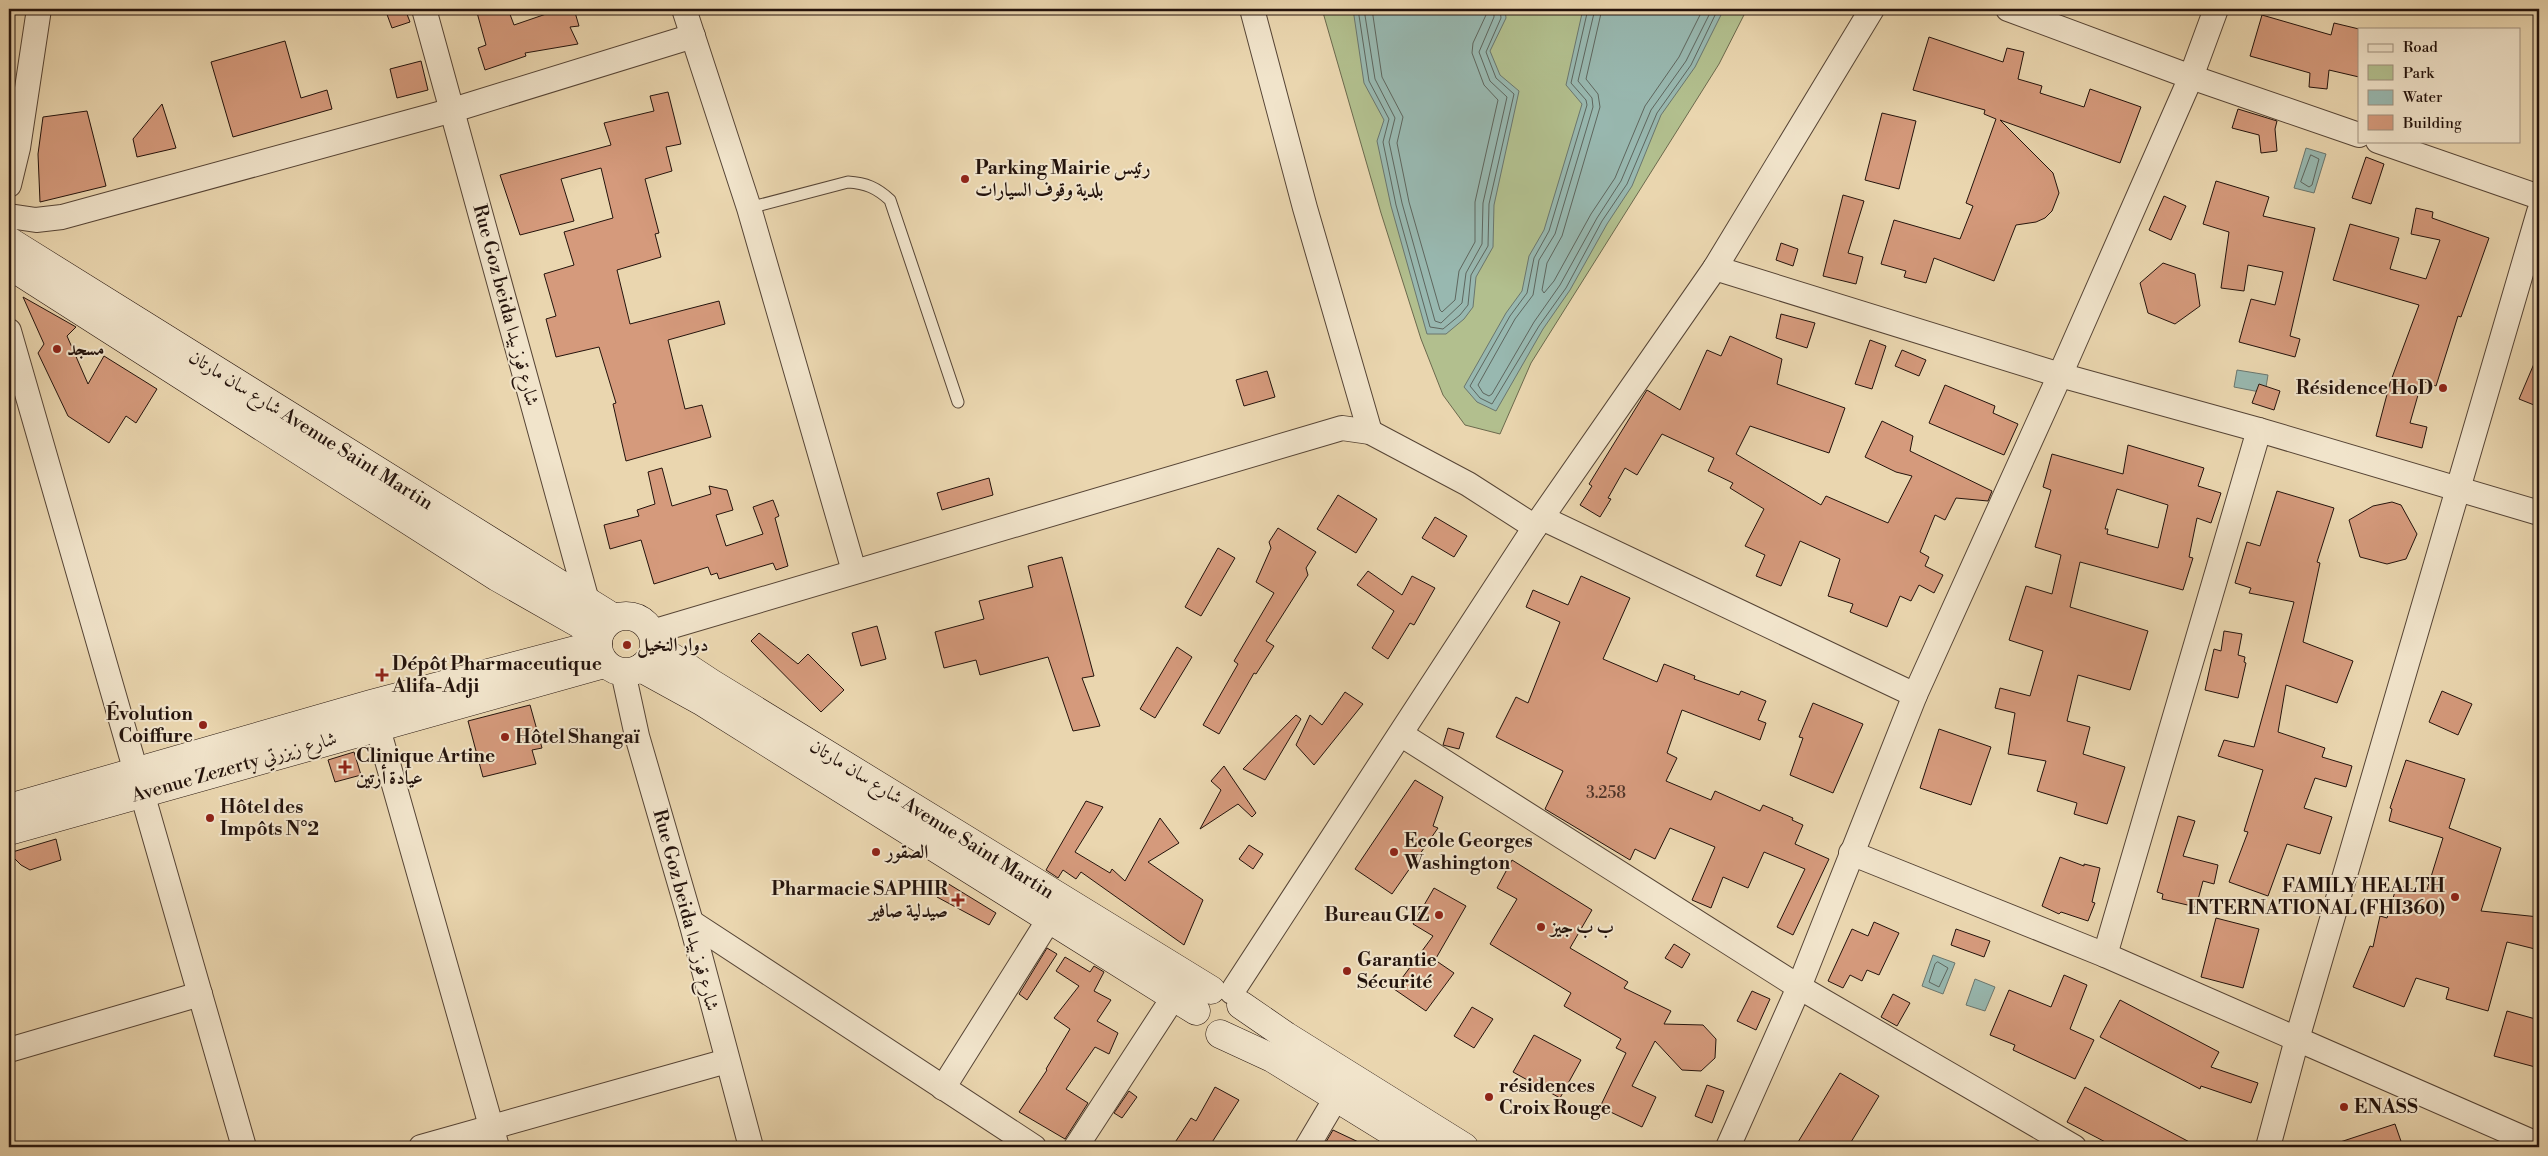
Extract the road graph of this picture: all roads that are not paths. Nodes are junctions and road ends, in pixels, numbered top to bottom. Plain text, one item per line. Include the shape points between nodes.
1 (39, 9) edge
2 (424, 9) edge
3 (684, 9) edge
4 (1252, 9) edge
5 (1872, 9) edge
6 (2008, 9) edge
7 (2216, 9) edge
8 (693, 36) junction
9 (2191, 77) junction
10 (453, 110) junction
11 (2358, 135) edge
12 (2381, 142) edge
13 (9, 185) edge
14 (2539, 197) edge
15 (749, 208) junction
16 (2539, 212) edge
17 (9, 216) edge
18 (9, 241) edge
19 (9, 265) edge
20 (1715, 268) junction
21 (9, 330) edge
22 (2060, 375) junction
23 (958, 402) dead end
24 (2259, 430) junction
25 (1370, 432) junction
26 (2458, 489) junction
27 (2539, 513) edge
28 (1539, 523) junction
29 (854, 571) junction
30 (587, 600) junction
31 (623, 647) junction
32 (1915, 695) junction
33 (374, 715) junction
34 (1402, 735) junction
35 (140, 782) junction
36 (9, 808) edge
37 (9, 831) edge
38 (1851, 853) junction
39 (1050, 918) junction
40 (691, 922) junction
41 (2105, 955) junction
42 (1799, 987) junction
43 (200, 994) junction
44 (1211, 999) junction
45 (1220, 1034) junction
46 (2297, 1039) junction
47 (9, 1050) edge
48 (727, 1061) junction
49 (943, 1088) junction
50 (1336, 1098) junction
51 (494, 1137) edge
52 (1020, 1144) edge
53 (2539, 1145) edge
54 (244, 1147) edge
55 (421, 1147) edge
56 (751, 1147) edge
57 (1076, 1147) edge
58 (1307, 1147) edge
59 (1416, 1147) edge
60 (1464, 1147) edge
61 (1728, 1147) edge
62 (2074, 1147) edge
63 (2268, 1147) edge

1 - 13 street via 18,148
2 - 10 street, Rue Goz beida شارع قوز بيدا
3 - 8 street
4 - 25 street
5 - 20 street
6 - 9 street
7 - 9 street
8 - 10 street
8 - 15 street
9 - 11 street
9 - 22 street
10 - 17 street via 62,217 36,220
10 - 30 street, Rue Goz beida شارع قوز بيدا
12 - 14 street
15 - 23 lane via 848,182 871,186 890,200
15 - 29 street
16 - 26 street
18 - 30 main road, شارع سان مارتان Avenue Saint Martin
19 - 31 main road, شارع سان مارتان Avenue Saint Martin via 497,577
20 - 22 street
20 - 28 street
21 - 35 street
22 - 24 street
22 - 32 street
24 - 26 street
24 - 41 street
25 - 28 street
25 - 29 street via 1342,428
26 - 27 street
26 - 46 street
28 - 32 street
28 - 34 street
29 - 31 street
30 - 31 main road, شارع سان مارتان Avenue Saint Martin
31 - 33 main road, Avenue Zezerty شارع زيزرتي
31 - 39 main road, شارع سان مارتان Avenue Saint Martin via 701,702
31 - 40 street, Rue Goz beida شارع قوز بيدا via 637,736
31 - 44 main road, شارع سان مارتان Avenue Saint Martin via 728,694
32 - 38 street
33 - 35 main road, Avenue Zezerty شارع زيزرتي
33 - 51 street
34 - 42 street
34 - 44 street
35 - 36 main road, Avenue Zezerty شارع زيزرتي
35 - 37 main road, Avenue Zezerty شارع زيزرتي
35 - 43 street
38 - 41 street
38 - 42 street
39 - 44 main road, شارع سان مارتان Avenue Saint Martin
39 - 49 street
40 - 48 street, Rue Goz beida شارع قوز بيدا
40 - 49 street
41 - 46 street
42 - 61 street
42 - 62 street
43 - 47 street
43 - 54 street
44 - 45 main road via 1201,1026
44 - 45 main road via 1242,1012 1237,1025
44 - 57 street
44 - 60 main road, شارع سان مارتان Avenue Saint Martin via 1286,1036
45 - 50 main road via 1272,1058
46 - 53 street
46 - 63 street
48 - 51 street
48 - 56 street, Rue Goz beida شارع قوز بيدا
49 - 52 street
50 - 58 street
50 - 59 main road
51 - 55 street

